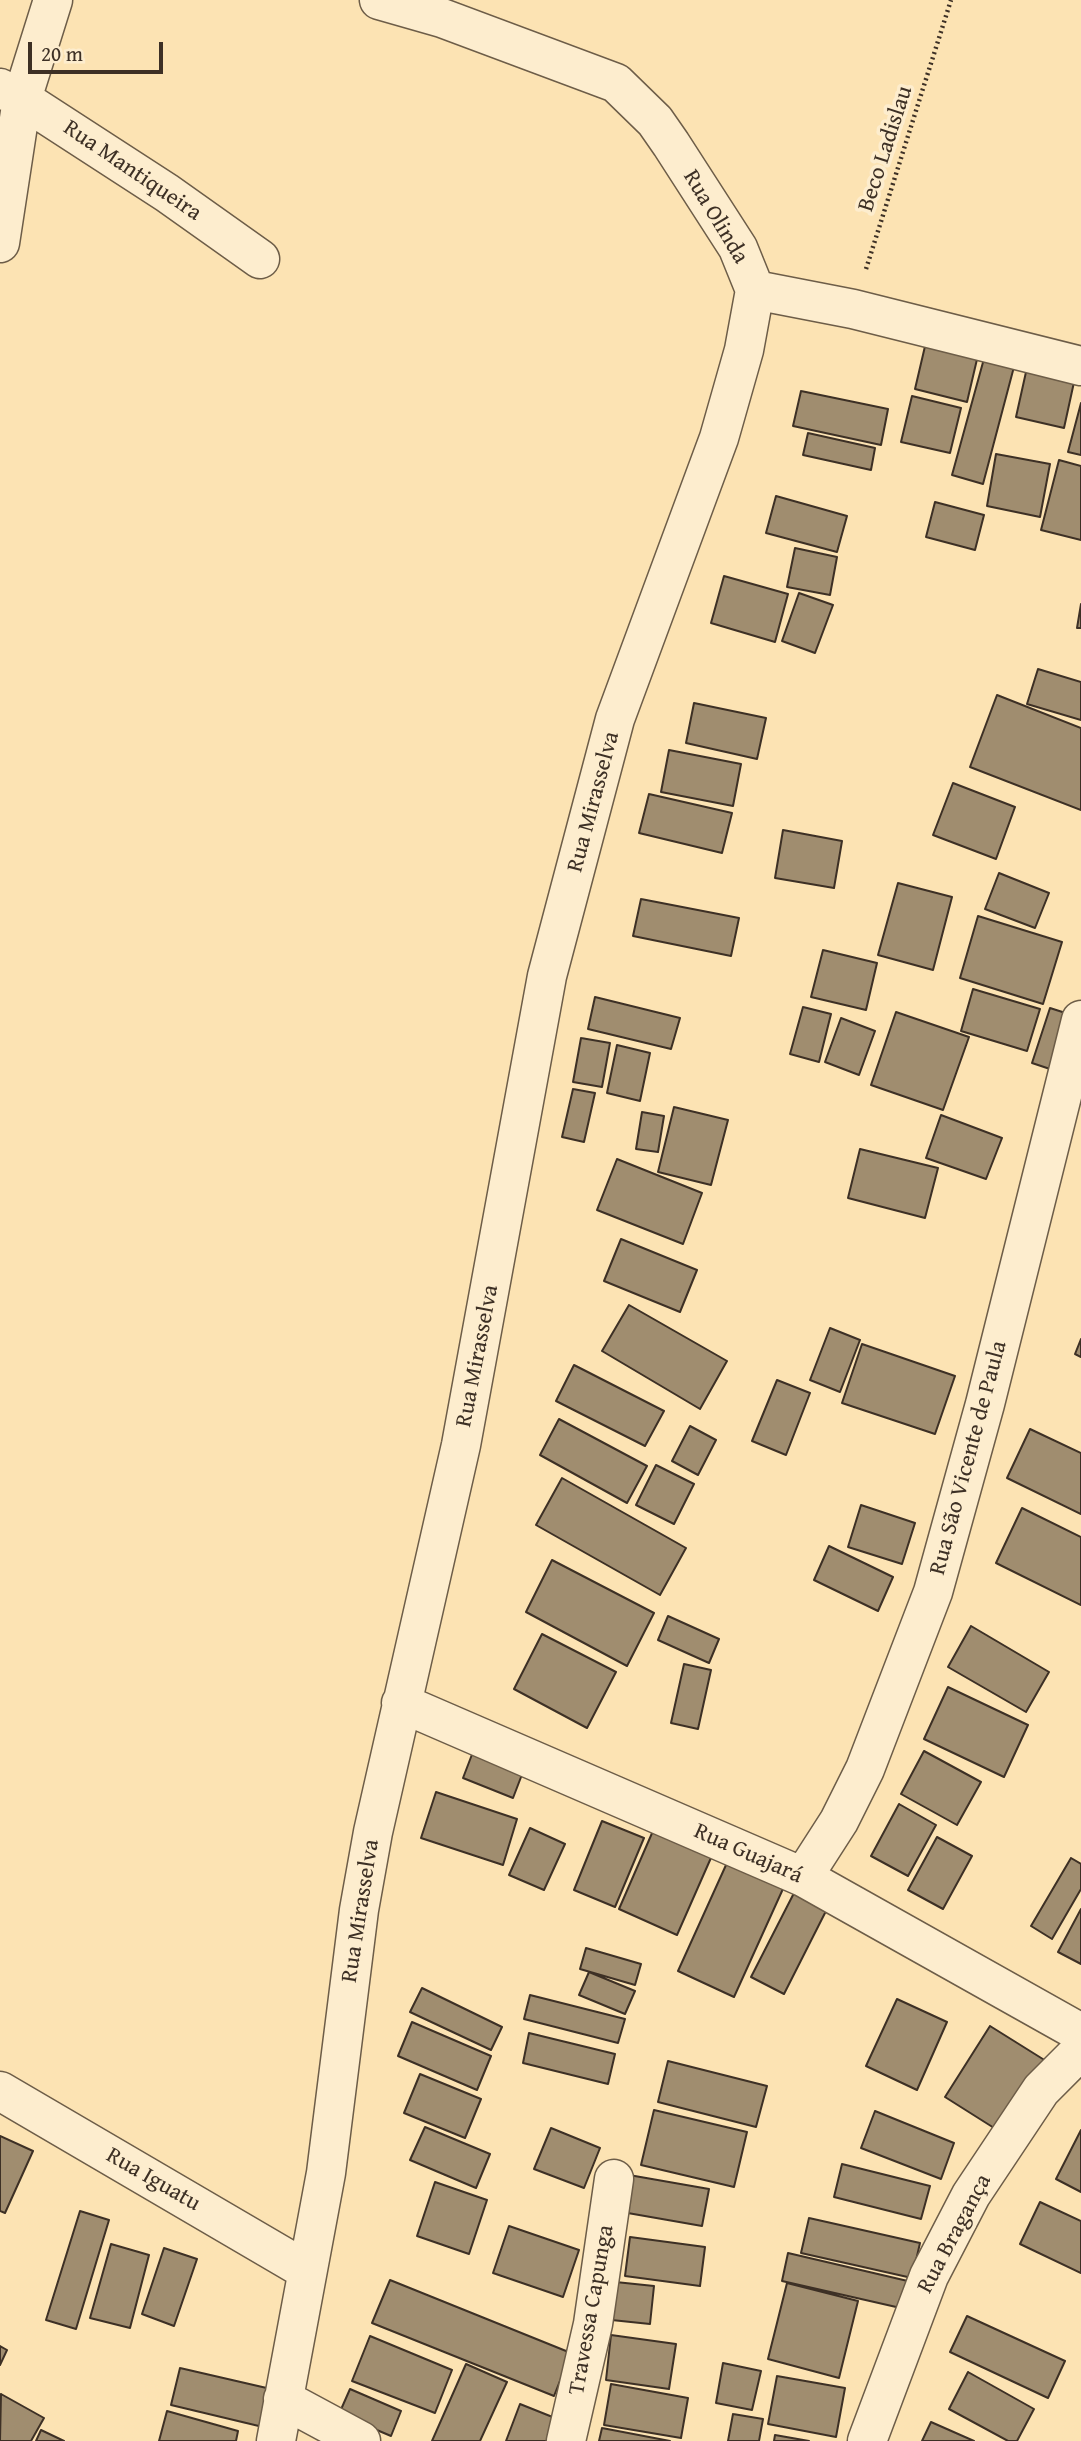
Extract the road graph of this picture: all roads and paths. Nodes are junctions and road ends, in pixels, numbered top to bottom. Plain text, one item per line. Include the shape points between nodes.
1 (53, 0) edge
2 (379, 0) edge
3 (951, 0) edge
4 (11, 93) edge
5 (0, 243) edge
6 (260, 259) dead end
7 (755, 290) junction
8 (853, 309) junction
9 (1081, 366) edge
10 (1081, 1020) edge
11 (401, 1703) junction
12 (803, 1877) junction
13 (1081, 2033) edge
14 (1081, 2050) edge
15 (0, 2091) edge
16 (614, 2179) dead end
17 (306, 2270) junction
18 (283, 2399) junction
19 (276, 2441) edge
20 (361, 2441) edge
21 (566, 2441) edge
22 (867, 2441) edge

1 - 4 street
2 - 7 street, Rua Olinda via 616,83 671,144 738,248
3 - 8 path, Beco Ladislau
4 - 5 street
4 - 6 street, Rua Mantiqueira
7 - 8 street, Rua Olinda
7 - 11 street, Rua Mirasselva via 719,438 615,719 548,976 481,1344
8 - 9 street, Rua Olinda
10 - 12 street, Rua São Vicente de Paula via 933,1592 865,1769
11 - 12 street, Rua Guajará
11 - 17 street, Rua Mirasselva via 359,1910 326,2173
12 - 13 street, Rua Guajará
14 - 22 street, Rua Bragança via 1041,2090 971,2194 929,2276
15 - 17 street, Rua Iguatu
16 - 21 street, Travessa Capunga via 593,2324
17 - 18 street, Rua Mirasselva
18 - 19 street, Rua Mirasselva
18 - 20 street

